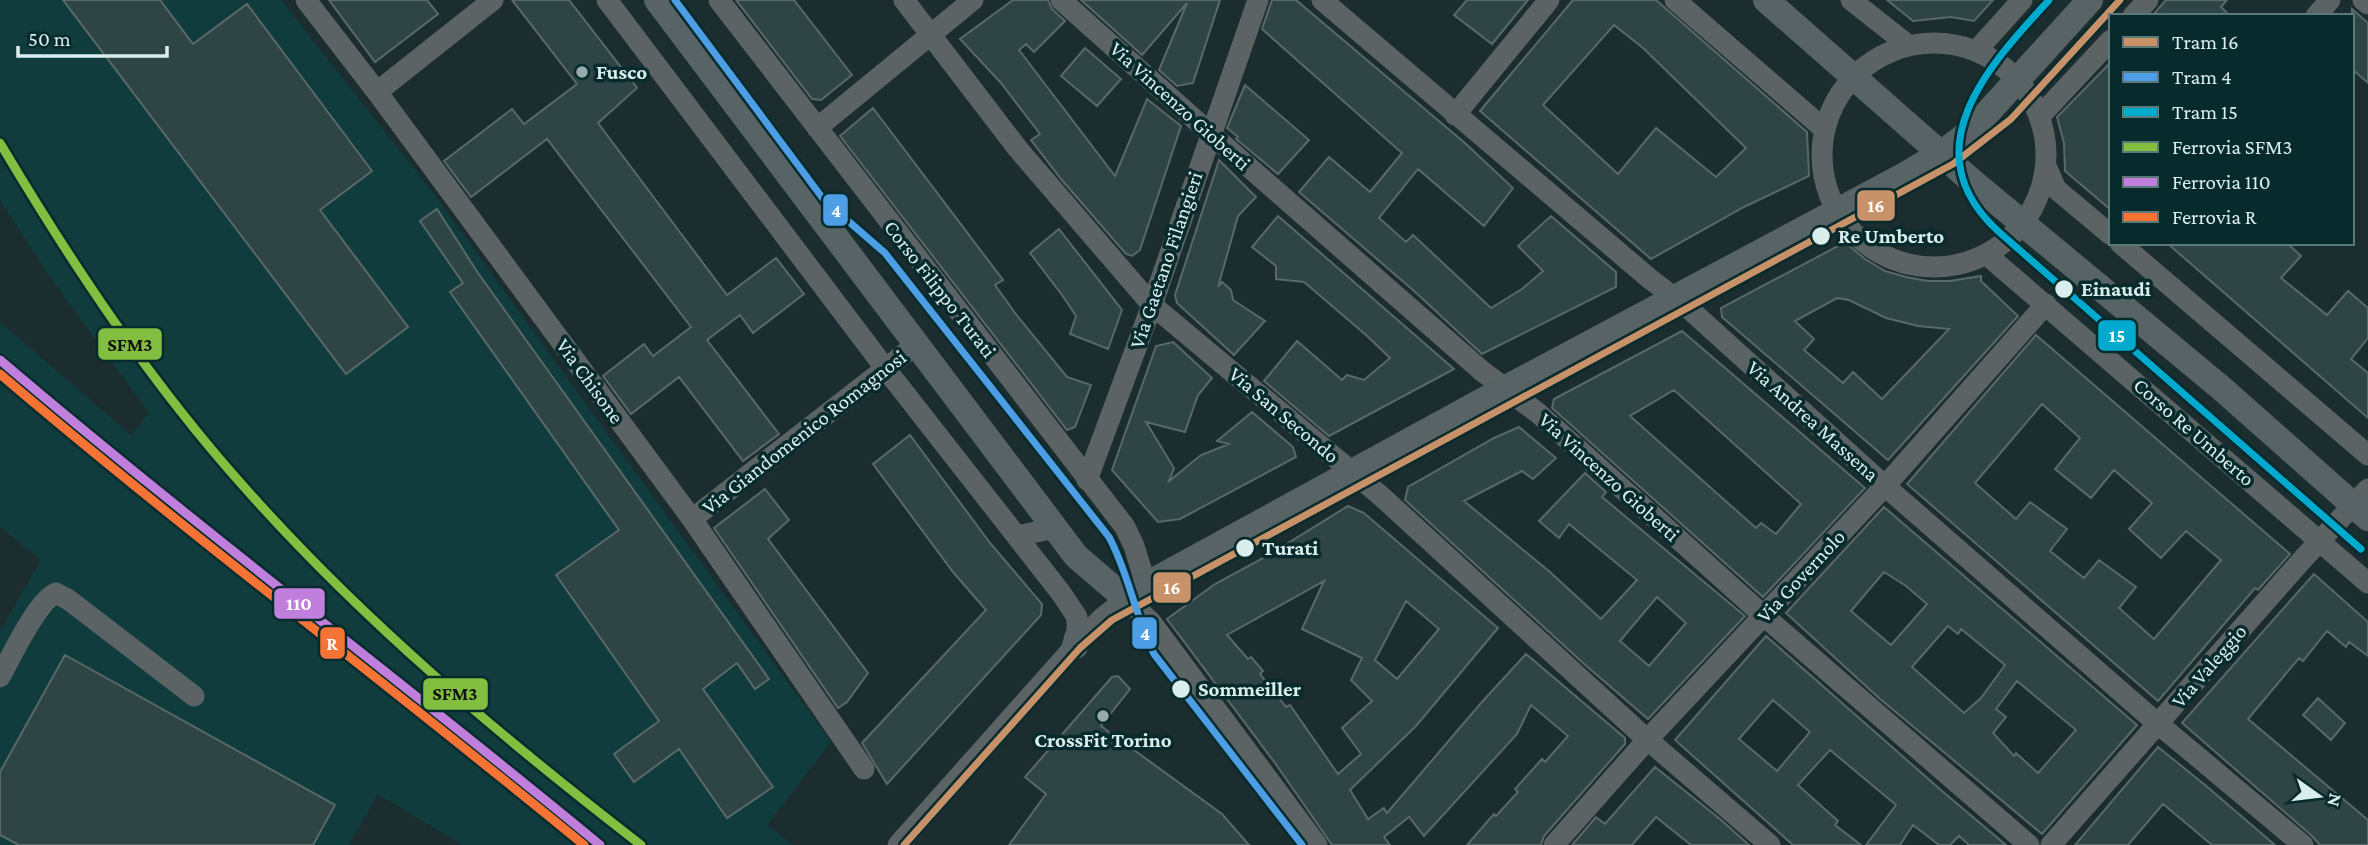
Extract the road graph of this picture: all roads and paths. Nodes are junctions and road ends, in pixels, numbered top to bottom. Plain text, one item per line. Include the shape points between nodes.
1 (306, 0) edge
2 (493, 0) edge
3 (607, 0) edge
4 (657, 0) edge
5 (719, 0) edge
6 (904, 0) edge
7 (973, 0) edge
8 (1062, 0) edge
9 (1258, 0) edge
10 (1322, 0) edge
11 (1549, 0) edge
12 (1675, 0) edge
13 (1766, 0) edge
14 (1851, 0) edge
15 (2022, 0) edge
16 (2090, 0) edge
17 (2148, 0) edge
18 (2330, 0) edge
19 (2363, 0) edge
20 (2368, 4) edge
21 (2135, 14) edge
22 (2318, 14) edge
23 (930, 35) junction
24 (2109, 42) edge
25 (1908, 45) junction
26 (1977, 50) junction
27 (1852, 77) junction
28 (2018, 80) junction
29 (377, 92) junction
30 (1455, 115) junction
31 (2040, 116) junction
32 (817, 128) junction
33 (1824, 129) junction
34 (1210, 134) junction
35 (1942, 153) junction
36 (2046, 166) junction
37 (1838, 211) junction
38 (2024, 223) junction
39 (2109, 234) edge
40 (2122, 245) edge
41 (1987, 255) junction
42 (1674, 298) junction
43 (2046, 304) junction
44 (1152, 305) junction
45 (917, 344) junction
46 (884, 368) junction
47 (1506, 388) junction
48 (2368, 455) edge
49 (1353, 471) junction
50 (1087, 480) junction
51 (1885, 486) junction
52 (2363, 504) edge
53 (692, 519) junction
54 (1055, 528) junction
55 (1017, 536) junction
56 (2320, 540) junction
57 (2368, 583) edge
58 (1136, 597) junction
59 (1764, 616) junction
60 (1076, 642) junction
61 (0, 677) edge
62 (194, 696) dead end
63 (2158, 723) junction
64 (1648, 739) junction
65 (864, 769) dead end
66 (898, 845) edge
67 (1317, 845) edge
68 (1555, 845) edge
69 (1770, 845) edge
70 (2029, 845) edge
71 (2051, 845) edge
72 (2302, 845) edge

1 - 29 street, Via Chisone
2 - 29 street
3 - 46 street
4 - 45 main road
5 - 32 street, Corso Filippo Turati
6 - 23 street, Via San Secondo
7 - 23 street
8 - 34 street, Via Vincenzo Gioberti
9 - 34 street, Via Gaetano Filangieri
10 - 30 street, Via Andrea Massena
11 - 30 street
12 - 33 street
13 - 27 main road
14 - 25 street
15 - 26 street
16 - 28 main road
17 - 21 street
18 - 22 street
19 - 20 street
23 - 32 street
23 - 44 street, Via San Secondo via 1018,149
24 - 31 street
25 - 26 street via 1943,42
25 - 27 street via 1877,57
26 - 28 street
27 - 33 street via 1829,112
27 - 35 main road
28 - 31 street
28 - 35 main road via 1970,132
29 - 53 street, Via Chisone
30 - 42 street, Via Andrea Massena
31 - 36 street
32 - 50 street, Corso Filippo Turati
33 - 37 street via 1824,183
34 - 44 street, Via Gaetano Filangieri
34 - 47 street, Via Vincenzo Gioberti
35 - 37 main road
35 - 38 main road
36 - 38 street via 2042,187
36 - 39 street via 2056,188
37 - 41 street via 1856,236 1887,258 1920,267 1954,266
37 - 42 main road
38 - 41 street
38 - 52 main road
40 - 48 street
41 - 43 street, Corso Re Umberto
42 - 47 main road
42 - 51 street, Via Andrea Massena
43 - 51 street, Via Governolo
43 - 56 street, Corso Re Umberto
44 - 49 street, Via San Secondo
44 - 50 street, Via Gaetano Filangieri
45 - 46 street, Via Giandomenico Romagnosi
45 - 54 main road
46 - 53 street, Via Giandomenico Romagnosi
46 - 55 street
47 - 49 main road
47 - 59 street, Via Vincenzo Gioberti
49 - 58 main road
49 - 64 street, Via San Secondo
50 - 58 street, Corso Filippo Turati via 1135,546
51 - 59 street, Via Governolo
51 - 63 street, Via Andrea Massena
52 - 56 street, Via Valeggio
53 - 65 street, Via Chisone
54 - 55 street
54 - 58 main road via 1076,556
55 - 60 street via 1075,612 1079,625
56 - 57 street, Corso Re Umberto
56 - 63 street, Via Valeggio
58 - 60 street
58 - 67 street
59 - 64 street, Via Governolo
59 - 70 street, Via Vincenzo Gioberti
60 - 66 street
61 - 62 street via 39,607 56,593
63 - 71 street, Via Valeggio
63 - 72 street, Via Andrea Massena
64 - 68 street, Via Governolo
64 - 69 street, Via San Secondo

